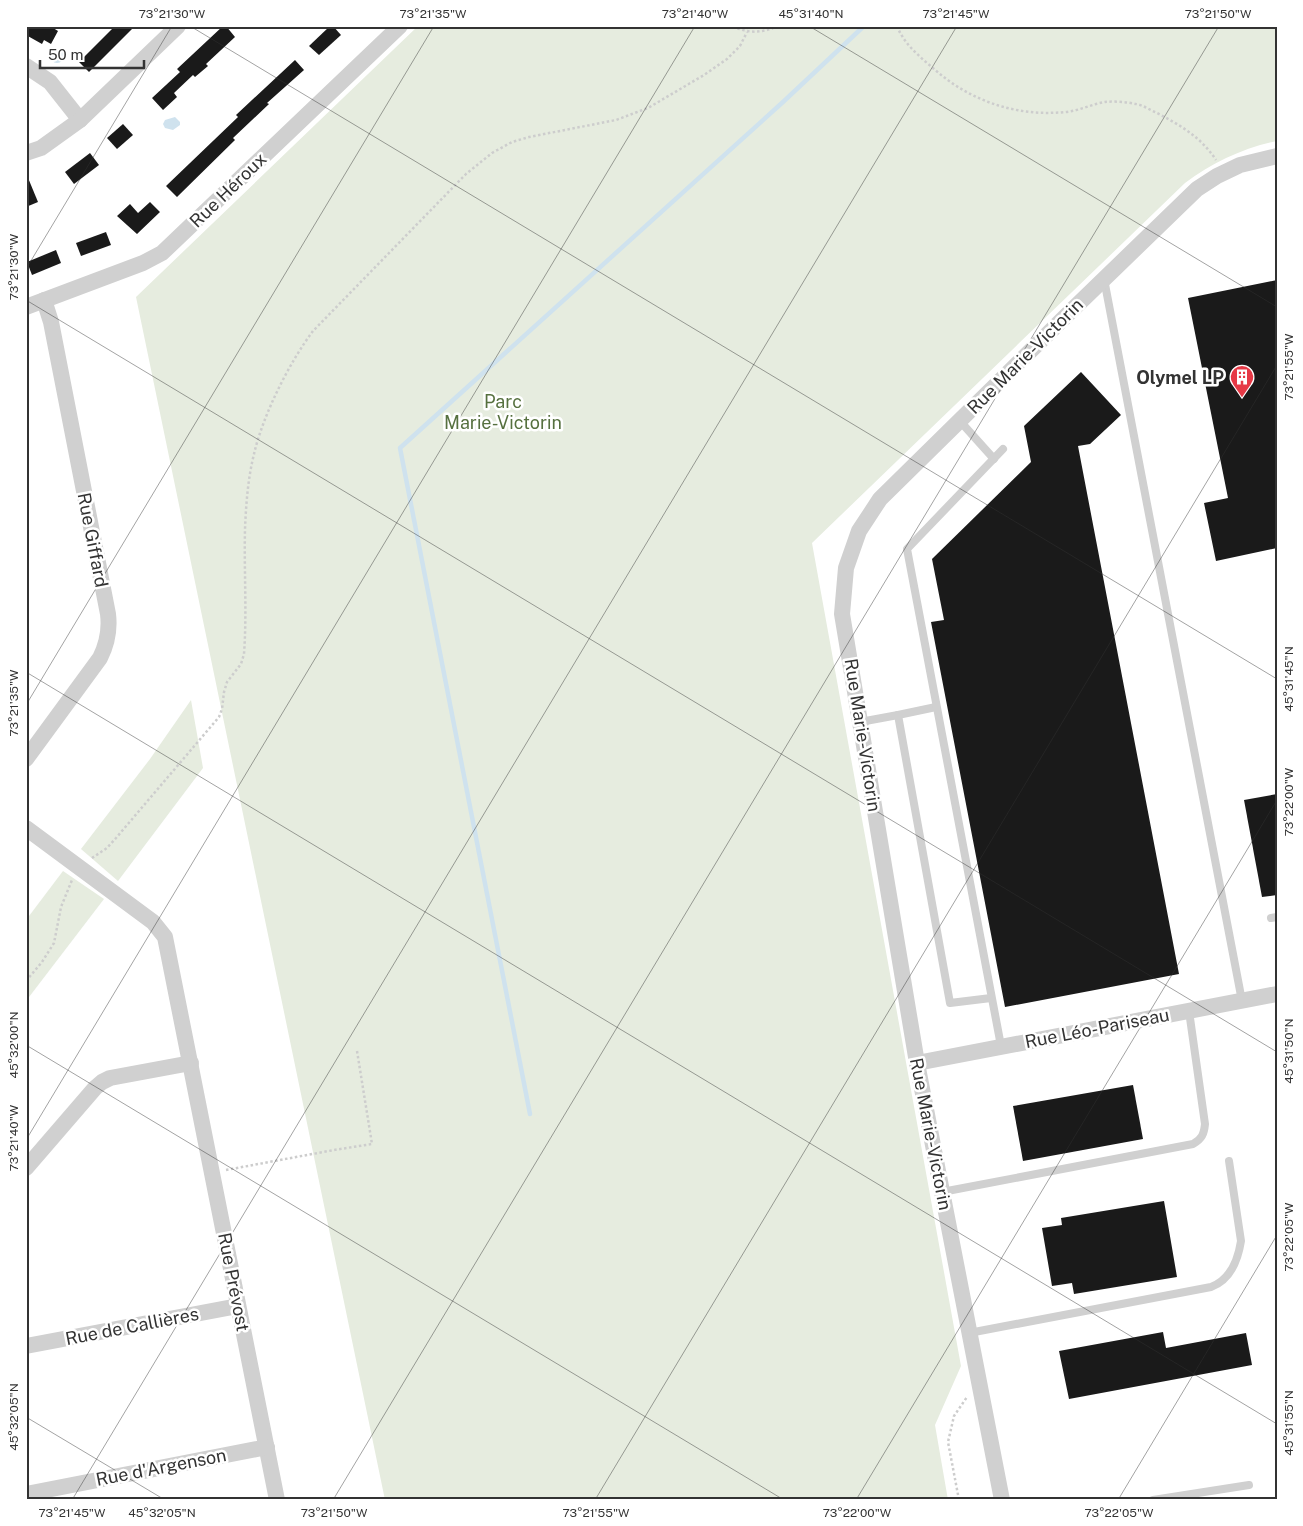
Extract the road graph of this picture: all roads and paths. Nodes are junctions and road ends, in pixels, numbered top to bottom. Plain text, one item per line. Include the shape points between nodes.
1 (178, 26) edge
2 (400, 26) edge
3 (733, 26) edge
4 (778, 26) edge
5 (897, 26) edge
6 (747, 32) junction
7 (26, 66) edge
8 (80, 120) junction
9 (26, 153) edge
10 (1277, 156) edge
11 (1224, 172) junction
12 (1104, 278) junction
13 (44, 300) junction
14 (26, 307) edge
15 (959, 420) junction
16 (1003, 449) dead end
17 (994, 459) junction
18 (936, 707) junction
19 (898, 715) junction
20 (860, 722) junction
21 (26, 759) edge
22 (26, 828) edge
23 (82, 869) junction
24 (26, 981) edge
25 (1277, 994) edge
26 (991, 998) junction
27 (1242, 1001) junction
28 (1189, 1011) junction
29 (1001, 1046) junction
30 (357, 1051) dead end
31 (191, 1063) junction
32 (917, 1063) junction
33 (1229, 1161) dead end
34 (26, 1168) edge
35 (212, 1173) junction
36 (942, 1192) junction
37 (238, 1306) junction
38 (969, 1333) junction
39 (26, 1346) edge
40 (978, 1382) junction
41 (266, 1447) junction
42 (1250, 1485) dead end
43 (26, 1494) edge
44 (277, 1500) edge
45 (959, 1500) edge
46 (1002, 1500) edge
47 (1153, 1500) edge

1 - 8 street
2 - 13 street, Rue Héroux via 162,253
3 - 6 path
4 - 6 path via 761,32
5 - 11 path via 903,38 947,80 977,97 1006,108 1051,113 1081,110 1105,102 1138,104 1186,129 1210,150
6 - 23 path via 735,52 717,66 636,114 520,139 492,152 466,174 313,332 286,375 254,455 246,520 244,654 241,664 225,686 221,713 116,838
7 - 8 street via 50,82
8 - 9 street via 41,148
10 - 11 street, Rue Marie-Victorin
11 - 12 street, Rue Marie-Victorin via 1198,189
12 - 15 street, Rue Marie-Victorin
12 - 27 lane
13 - 14 street, Rue Héroux
13 - 21 street, Rue Giffard via 51,322 109,627 100,658
15 - 17 lane
15 - 20 street, Rue Marie-Victorin via 880,499 858,532 846,568 842,614
16 - 17 lane
17 - 18 lane via 906,549
18 - 19 lane
18 - 26 lane
19 - 20 lane
19 - 26 lane via 950,1003
20 - 32 street, Rue Marie-Victorin
22 - 23 street, Rue Prévost
23 - 24 path via 72,879 62,900 51,948
23 - 31 street, Rue Prévost via 153,922 165,937
25 - 27 street, Rue Léo-Pariseau
26 - 29 lane
27 - 28 street, Rue Léo-Pariseau
28 - 29 street, Rue Léo-Pariseau
28 - 36 lane via 1206,1124 1200,1140 1193,1144
29 - 32 street, Rue Léo-Pariseau
30 - 35 path via 372,1144
31 - 34 street via 102,1082
31 - 35 street, Rue Prévost
32 - 36 street, Rue Marie-Victorin
33 - 38 lane via 1241,1241 1234,1265 1219,1284
35 - 37 street, Rue Prévost
36 - 38 street, Rue Marie-Victorin
37 - 39 street, Rue de Callières
37 - 41 street, Rue Prévost
38 - 40 street, Rue Marie-Victorin
40 - 45 path via 954,1416 948,1442
40 - 46 street, Rue Marie-Victorin
41 - 43 street, Rue d'Argenson
41 - 44 street, Rue Prévost
42 - 47 lane

